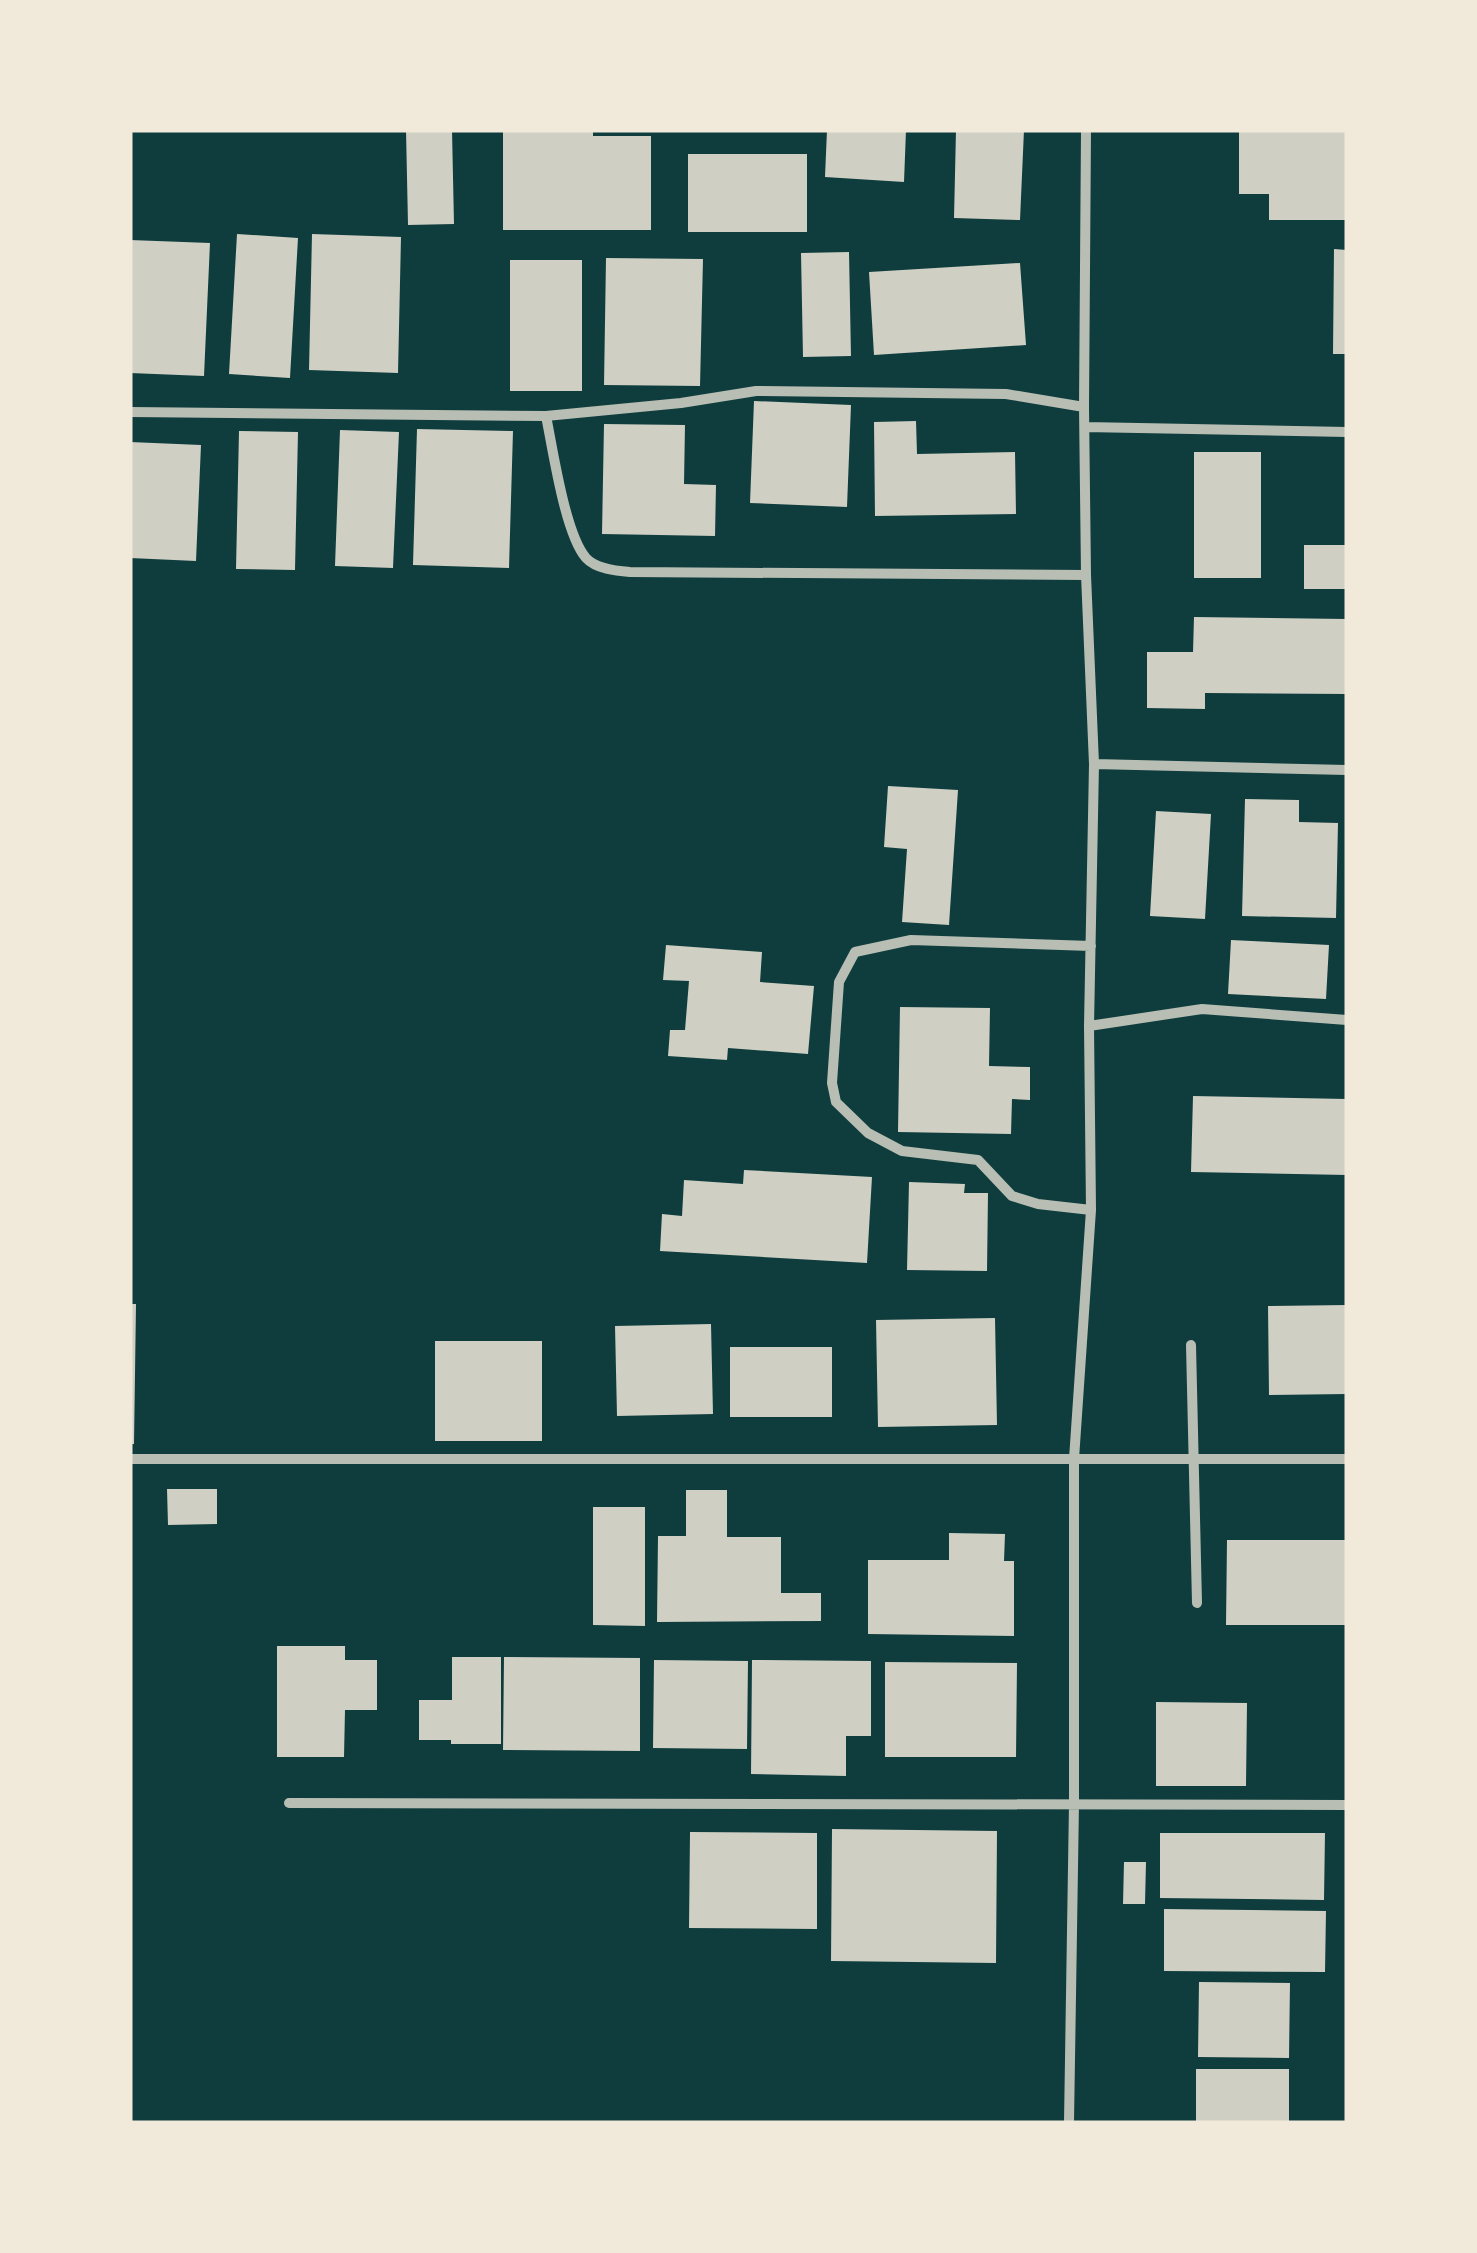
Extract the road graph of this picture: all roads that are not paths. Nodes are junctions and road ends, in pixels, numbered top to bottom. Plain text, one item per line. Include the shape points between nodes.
1 (1086, 130) edge
2 (1084, 407) junction
3 (130, 412) edge
4 (546, 416) junction
5 (1084, 426) junction
6 (1347, 432) edge
7 (1086, 575) junction
8 (1094, 764) junction
9 (1347, 770) edge
10 (1091, 946) junction
11 (1347, 1020) edge
12 (1089, 1026) junction
13 (1091, 1210) junction
14 (1191, 1345) dead end
15 (130, 1459) edge
16 (1074, 1459) junction
17 (1194, 1459) junction
18 (1347, 1459) edge
19 (1197, 1602) dead end
20 (289, 1803) dead end
21 (1074, 1803) junction
22 (1347, 1805) edge
23 (1068, 2123) edge

1 - 2 street
2 - 4 street via 1006,394 756,390
2 - 5 street
3 - 4 street
4 - 7 street via 571,529 587,560 608,570
5 - 6 street
5 - 7 street
7 - 8 street
8 - 9 street
8 - 10 street
10 - 12 street
10 - 13 street via 911,940 855,952 839,982 832,1083 836,1102 848,1114 902,1150 978,1160 1012,1196
11 - 12 street via 1202,1010
12 - 13 street
13 - 16 street
14 - 17 street
15 - 16 street
16 - 17 street
16 - 21 street
17 - 18 street
17 - 19 street
20 - 21 street
21 - 22 street
21 - 23 street

